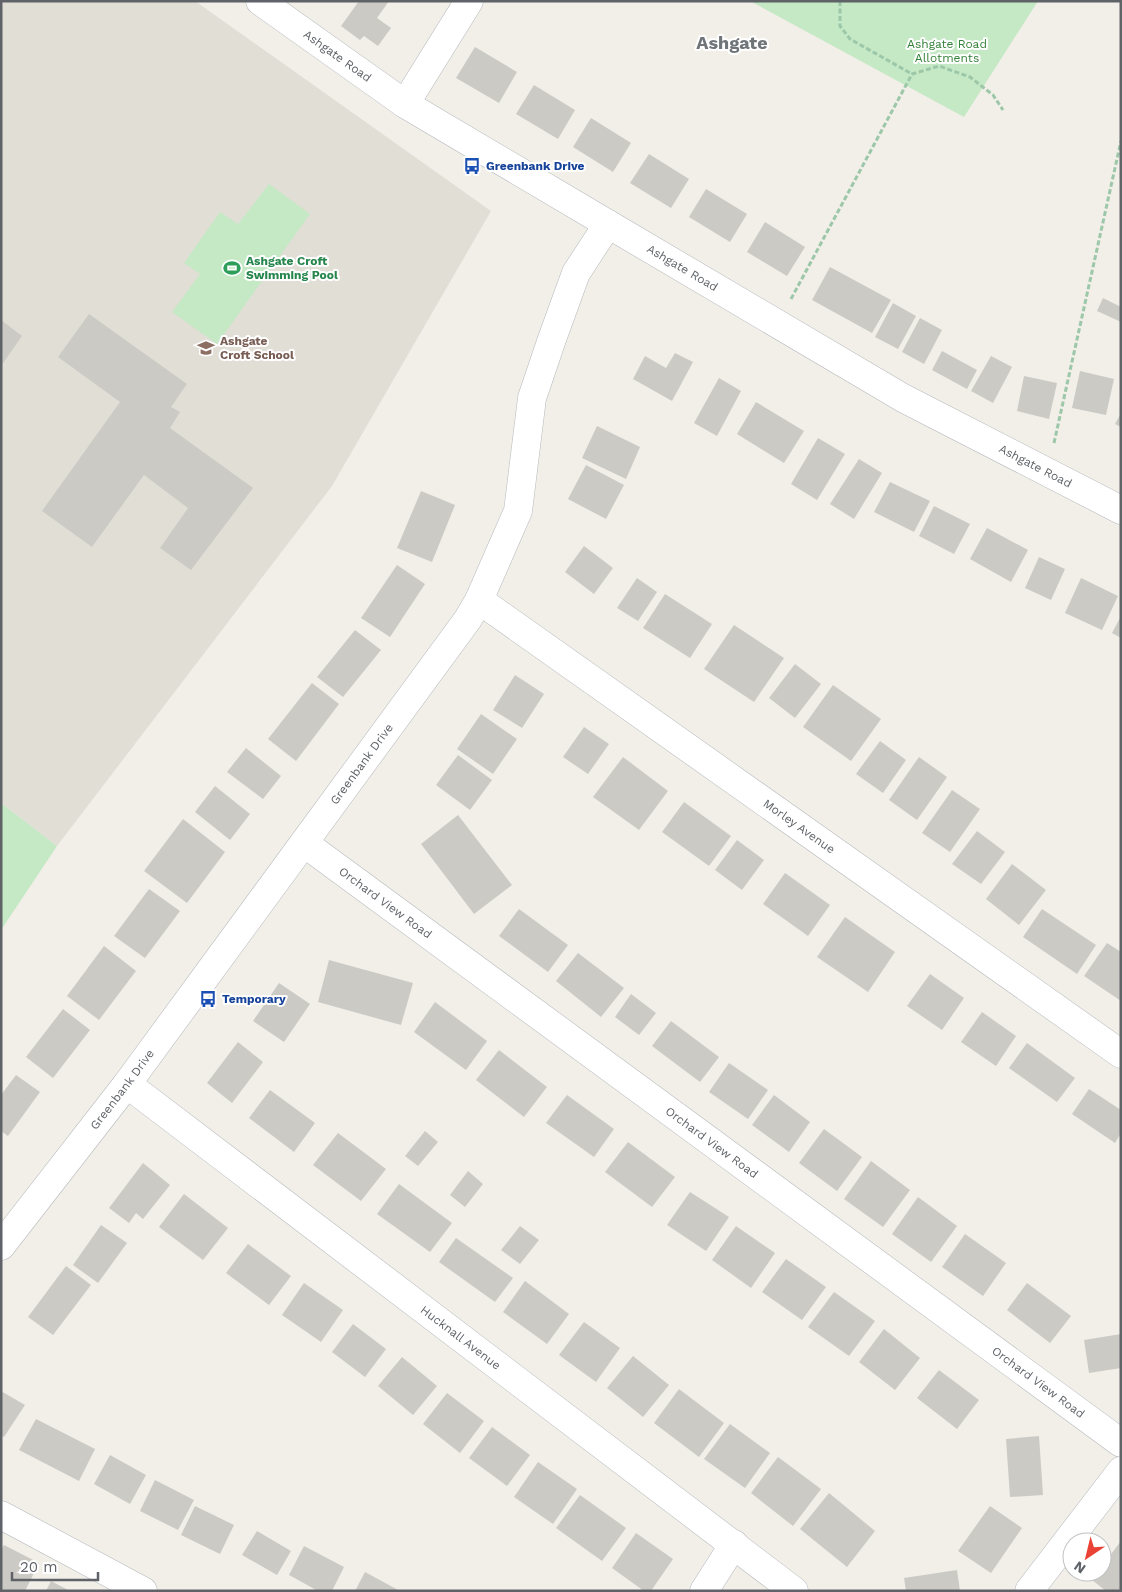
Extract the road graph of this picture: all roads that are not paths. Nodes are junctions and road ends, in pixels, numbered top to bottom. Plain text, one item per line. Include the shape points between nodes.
1 (260, 1) edge
2 (468, 1) edge
3 (405, 104) junction
4 (608, 224) junction
5 (1121, 510) edge
6 (479, 600) junction
7 (304, 843) junction
8 (1121, 1054) edge
9 (127, 1084) junction
10 (1, 1246) edge
11 (1121, 1443) edge
12 (1121, 1471) edge
13 (1, 1515) edge
14 (734, 1544) junction
15 (143, 1591) edge
16 (704, 1591) edge
17 (794, 1591) edge
18 (1029, 1591) edge

1 - 3 street, Ashgate Road
2 - 3 street
3 - 4 street, Ashgate Road
4 - 5 street, Ashgate Road via 904,398
4 - 6 street, Greenbank Drive via 576,273 552,339 532,398 518,511
6 - 7 street, Greenbank Drive
6 - 8 street, Morley Avenue
7 - 9 street, Greenbank Drive
7 - 11 street, Orchard View Road
9 - 10 street, Greenbank Drive
9 - 14 street, Hucknall Avenue
12 - 18 street
13 - 15 street
14 - 16 street
14 - 17 street, Hucknall Avenue

